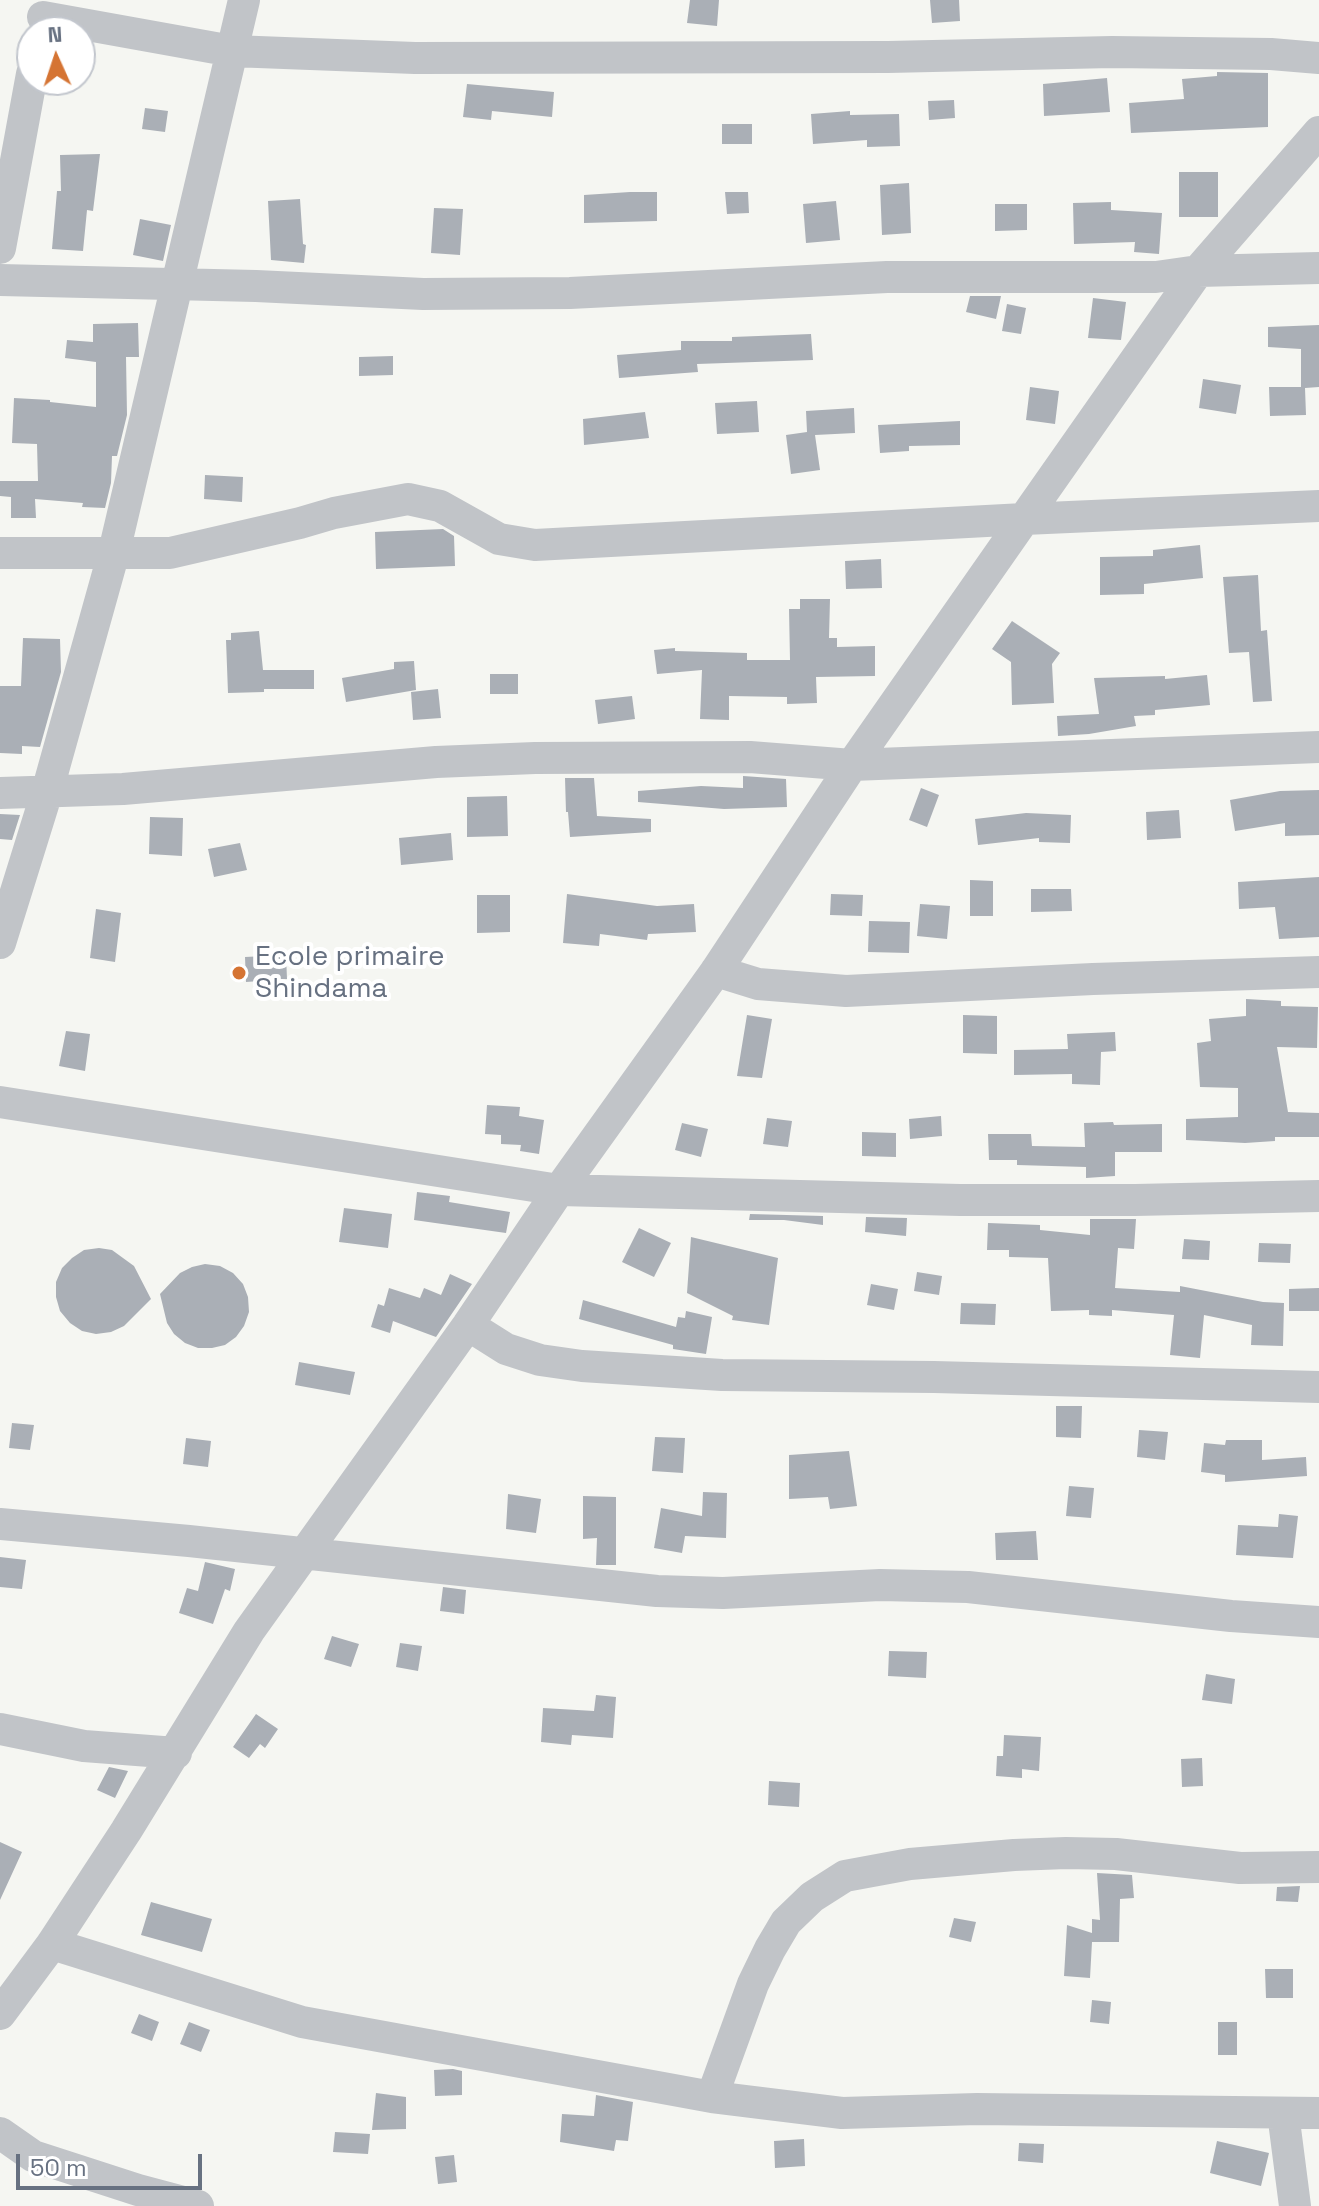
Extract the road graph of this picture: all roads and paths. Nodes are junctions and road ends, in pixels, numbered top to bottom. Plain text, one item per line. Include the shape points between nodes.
1 (244, 0) edge
2 (96, 26) edge
3 (232, 51) junction
4 (1319, 58) edge
5 (24, 96) edge
6 (11, 131) edge
7 (1319, 132) edge
8 (0, 248) edge
9 (1319, 268) edge
10 (1198, 271) junction
11 (0, 280) edge
12 (177, 284) junction
13 (1319, 506) edge
14 (1024, 519) junction
15 (114, 552) junction
16 (0, 553) edge
17 (1319, 747) edge
18 (852, 765) junction
19 (47, 792) junction
20 (0, 793) edge
21 (0, 943) edge
22 (716, 971) junction
23 (1319, 972) edge
24 (0, 1102) edge
25 (559, 1190) junction
26 (1319, 1196) edge
27 (468, 1325) junction
28 (1319, 1387) edge
29 (0, 1524) edge
30 (304, 1553) junction
31 (1319, 1622) edge
32 (0, 1729) edge
33 (176, 1753) junction
34 (1319, 1867) edge
35 (52, 1944) junction
36 (0, 2014) edge
37 (712, 2097) junction
38 (1283, 2113) junction
39 (1319, 2113) edge
40 (0, 2133) edge
41 (177, 2203) edge
42 (1295, 2206) edge

1 - 3 street
2 - 3 street
3 - 4 street via 415,58 1112,52
3 - 12 street
5 - 6 street
6 - 8 street
7 - 10 street
9 - 10 street
10 - 12 street via 1156,277 887,277 570,293 423,294
10 - 14 street
11 - 12 street
12 - 15 street
13 - 14 street
14 - 15 street via 535,545 499,539 440,506 408,499 170,553
14 - 18 street
15 - 16 street
15 - 19 street
17 - 18 street
18 - 19 street via 750,757 535,758
18 - 22 street
19 - 20 street
19 - 21 street
22 - 23 street via 758,984 846,991
22 - 25 street
24 - 25 street
25 - 26 street via 960,1200
25 - 27 street
27 - 28 street via 506,1349 582,1366 722,1375
27 - 30 street
29 - 30 street
30 - 31 street via 657,1591 968,1587
30 - 33 street via 249,1631
32 - 33 street via 84,1746
33 - 35 street
34 - 37 street via 1240,1868 1066,1853 910,1864 845,1876 786,1922 753,1984
35 - 36 street
35 - 37 street via 302,2022
37 - 38 street via 842,2113
38 - 39 street
38 - 42 street
40 - 41 street via 33,2156

